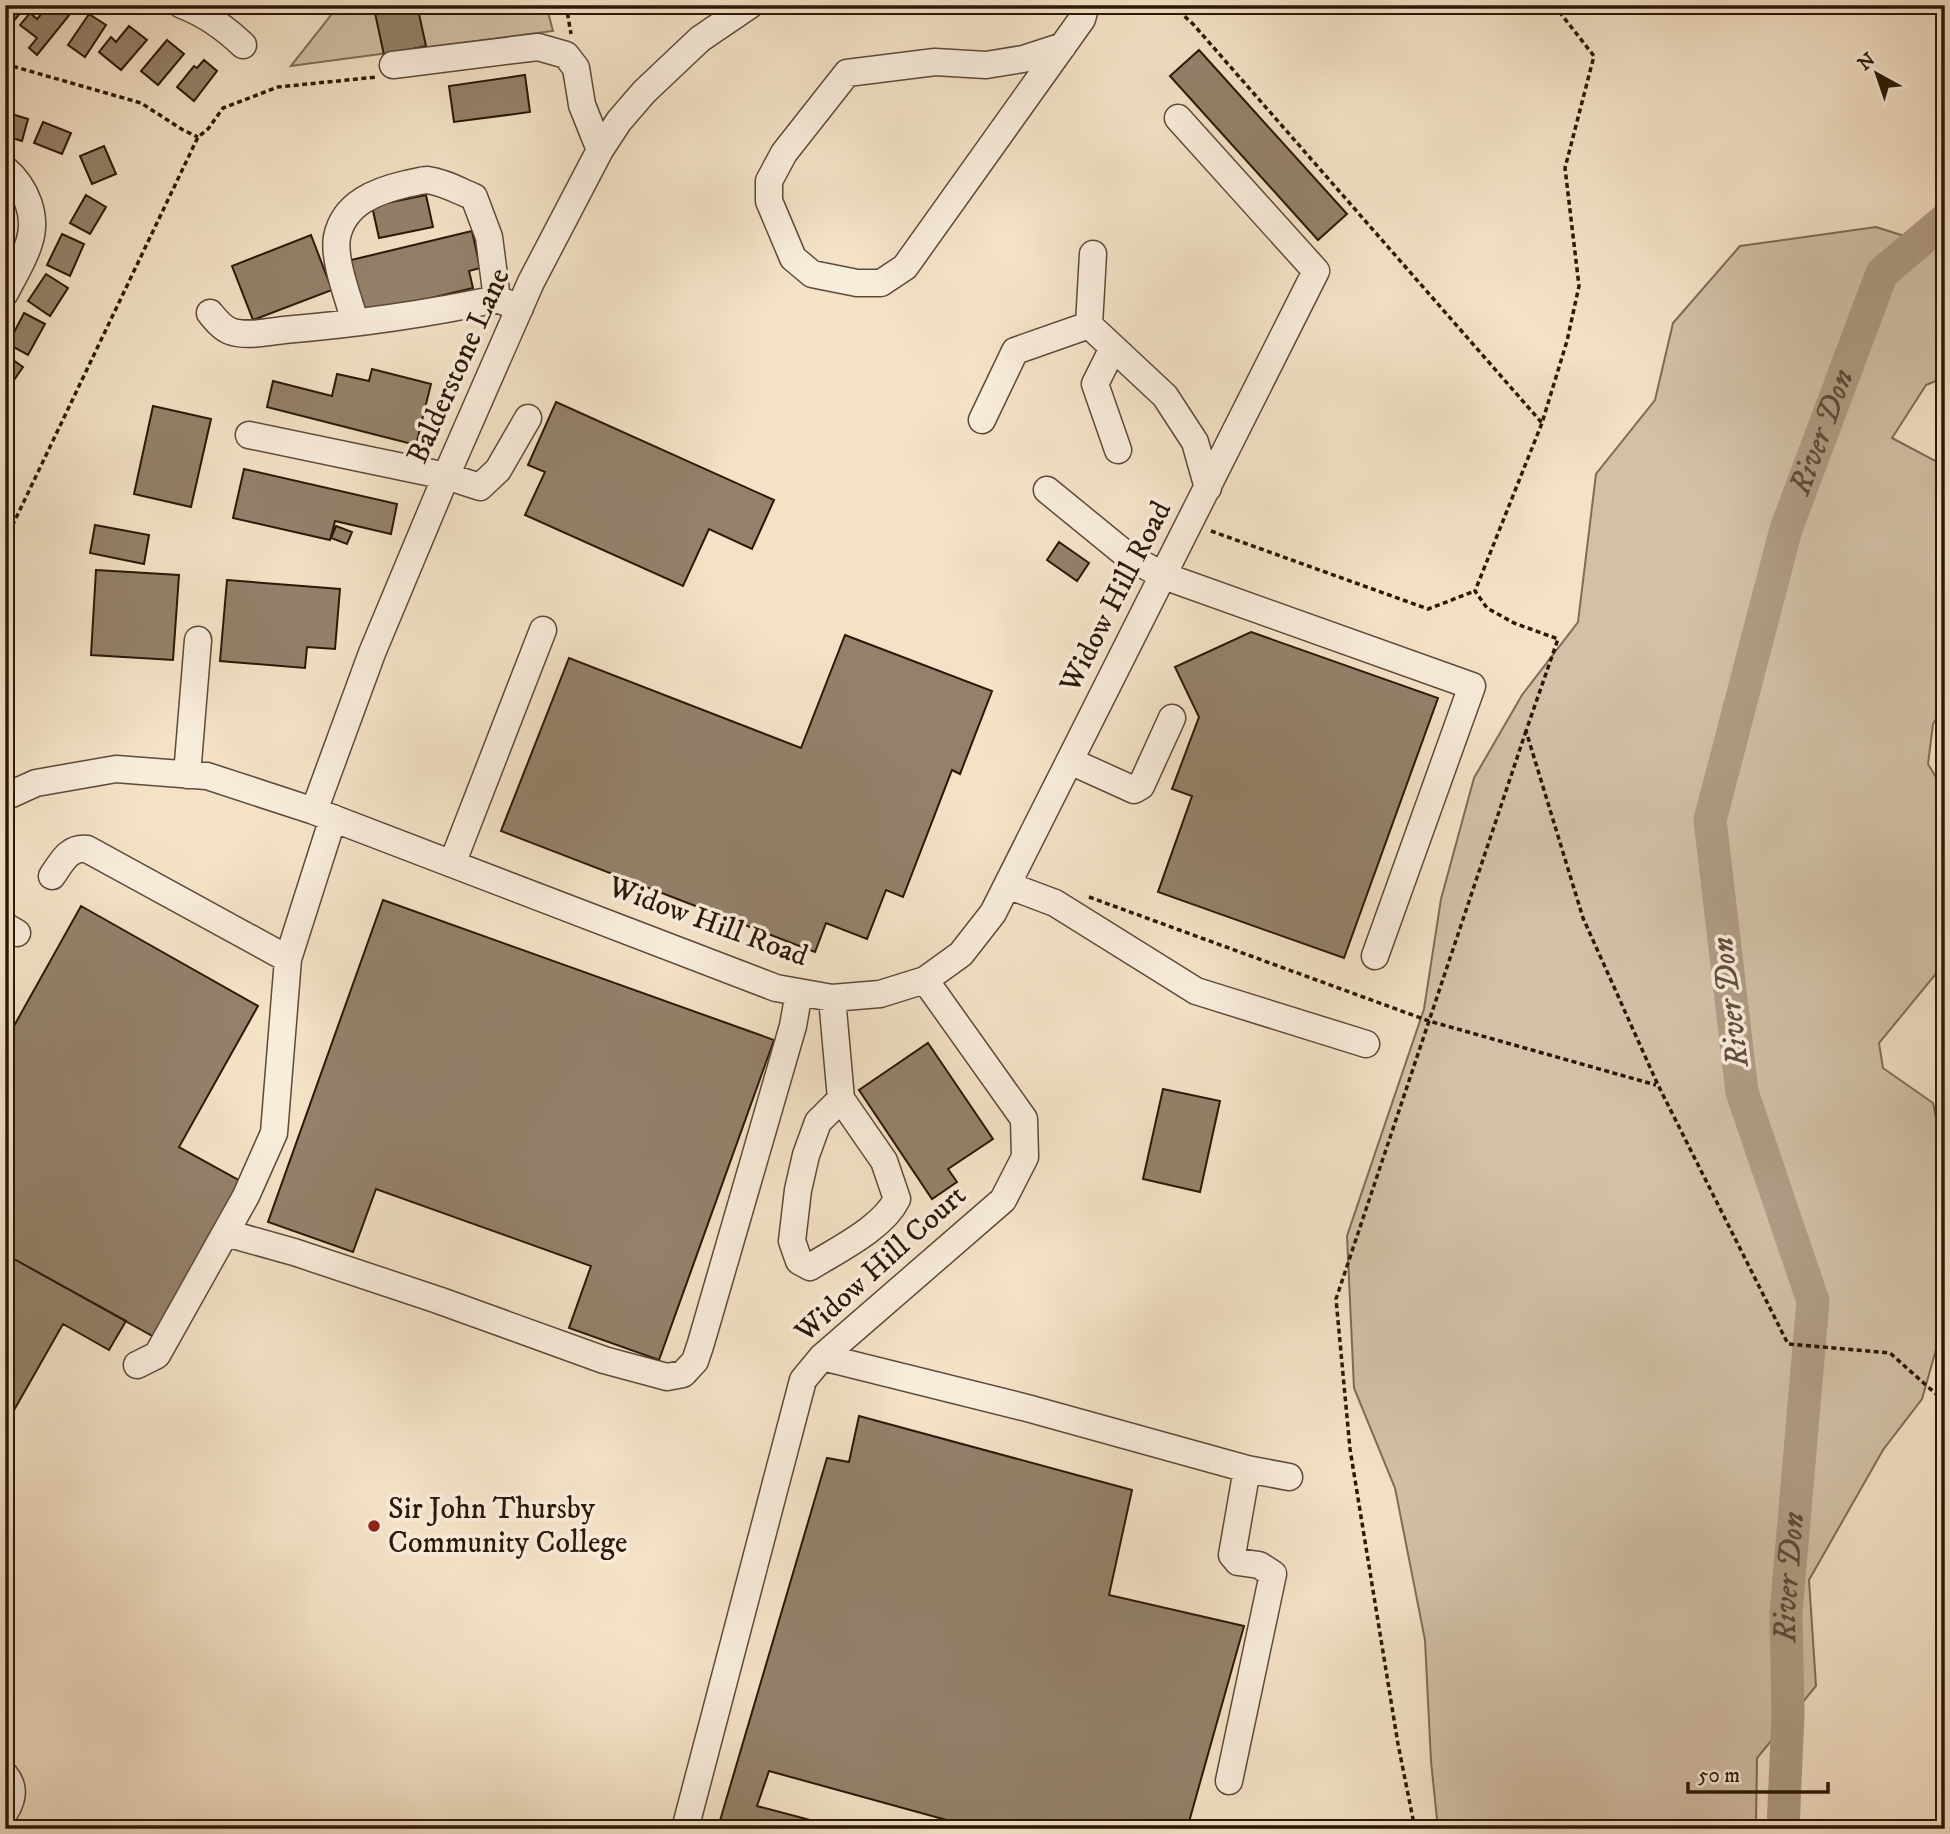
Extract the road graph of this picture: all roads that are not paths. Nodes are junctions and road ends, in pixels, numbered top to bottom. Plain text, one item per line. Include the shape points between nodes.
1 (182, 5) edge
2 (750, 5) edge
3 (1086, 5) edge
4 (243, 45) dead end
5 (1063, 46) junction
6 (393, 65) dead end
7 (1178, 118) dead end
8 (600, 150) junction
9 (5, 169) edge
10 (1093, 254) dead end
11 (5, 293) edge
12 (509, 303) junction
13 (210, 313) dead end
14 (355, 322) junction
15 (1089, 325) junction
16 (1114, 348) junction
17 (528, 418) dead end
18 (982, 420) dead end
19 (249, 435) dead end
20 (1118, 450) dead end
21 (446, 476) junction
22 (1209, 488) junction
23 (1047, 490) dead end
24 (1164, 576) junction
25 (542, 630) dead end
26 (198, 640) dead end
27 (1172, 718) dead end
28 (1070, 761) junction
29 (187, 775) junction
30 (5, 797) edge
31 (323, 814) junction
32 (452, 864) junction
33 (52, 876) dead end
34 (1007, 886) junction
35 (1375, 956) dead end
36 (288, 959) junction
37 (925, 980) junction
38 (799, 992) junction
39 (832, 998) junction
40 (1366, 1044) dead end
41 (841, 1099) junction
42 (226, 1233) junction
43 (822, 1357) junction
44 (137, 1365) dead end
45 (1247, 1469) junction
46 (1289, 1477) dead end
47 (5, 1775) edge
48 (1229, 1781) dead end
49 (5, 1812) edge
50 (685, 1829) edge

1 - 4 street via 223,26
2 - 8 street, Balderstone Lane via 699,39 644,92
3 - 5 street
5 - 5 street via 905,267 881,284 857,283 812,274 793,258 769,201 769,181 784,153 847,73 935,62 986,65
6 - 8 street via 538,47 566,55 576,68 582,105
7 - 22 street, Widow Hill Road via 1316,271
8 - 12 street, Balderstone Lane
9 - 11 street via 23,191 32,228 30,243
10 - 15 street
12 - 14 street
12 - 14 street via 474,197 426,180 380,191 355,205 341,226 337,256
12 - 21 street, Balderstone Lane
13 - 14 street via 230,331 254,333
15 - 16 street
15 - 18 street via 1015,352
16 - 20 street via 1095,384
16 - 22 street via 1165,396 1195,442
17 - 21 street via 488,482 480,487
19 - 21 street
21 - 31 street, Balderstone Lane via 373,653
22 - 24 street, Widow Hill Road
23 - 24 street via 1129,557
24 - 28 street, Widow Hill Road
24 - 35 street via 1472,687
25 - 32 street
26 - 29 street
27 - 28 street via 1141,786 1134,790
28 - 34 street, Widow Hill Road
29 - 30 street, Widow Hill Road via 116,769 36,783
29 - 31 street, Widow Hill Road via 207,776
31 - 32 street, Widow Hill Road
31 - 36 street, Balderstone Lane
32 - 38 street, Widow Hill Road via 776,988
33 - 36 street via 67,854 87,849
34 - 37 street, Widow Hill Road via 993,913 961,954
34 - 40 street via 1055,904 1196,991
36 - 42 street, Balderstone Lane via 274,1133
37 - 39 street, Widow Hill Road via 880,995
37 - 43 street, Widow Hill Court via 1024,1119 1025,1157 1003,1199
38 - 39 street, Widow Hill Road
38 - 42 street via 701,1343 695,1361 683,1374 667,1377 604,1360 346,1269
39 - 41 street
41 - 41 street via 884,1161 897,1199 874,1226 810,1267 799,1261 792,1241 798,1190 818,1122
42 - 44 street, Balderstone Lane via 158,1354
43 - 45 street
43 - 50 street, Widow Hill Court via 803,1381
45 - 46 street
45 - 48 street via 1232,1555 1238,1562 1259,1565 1273,1574
47 - 49 street via 12,1786

